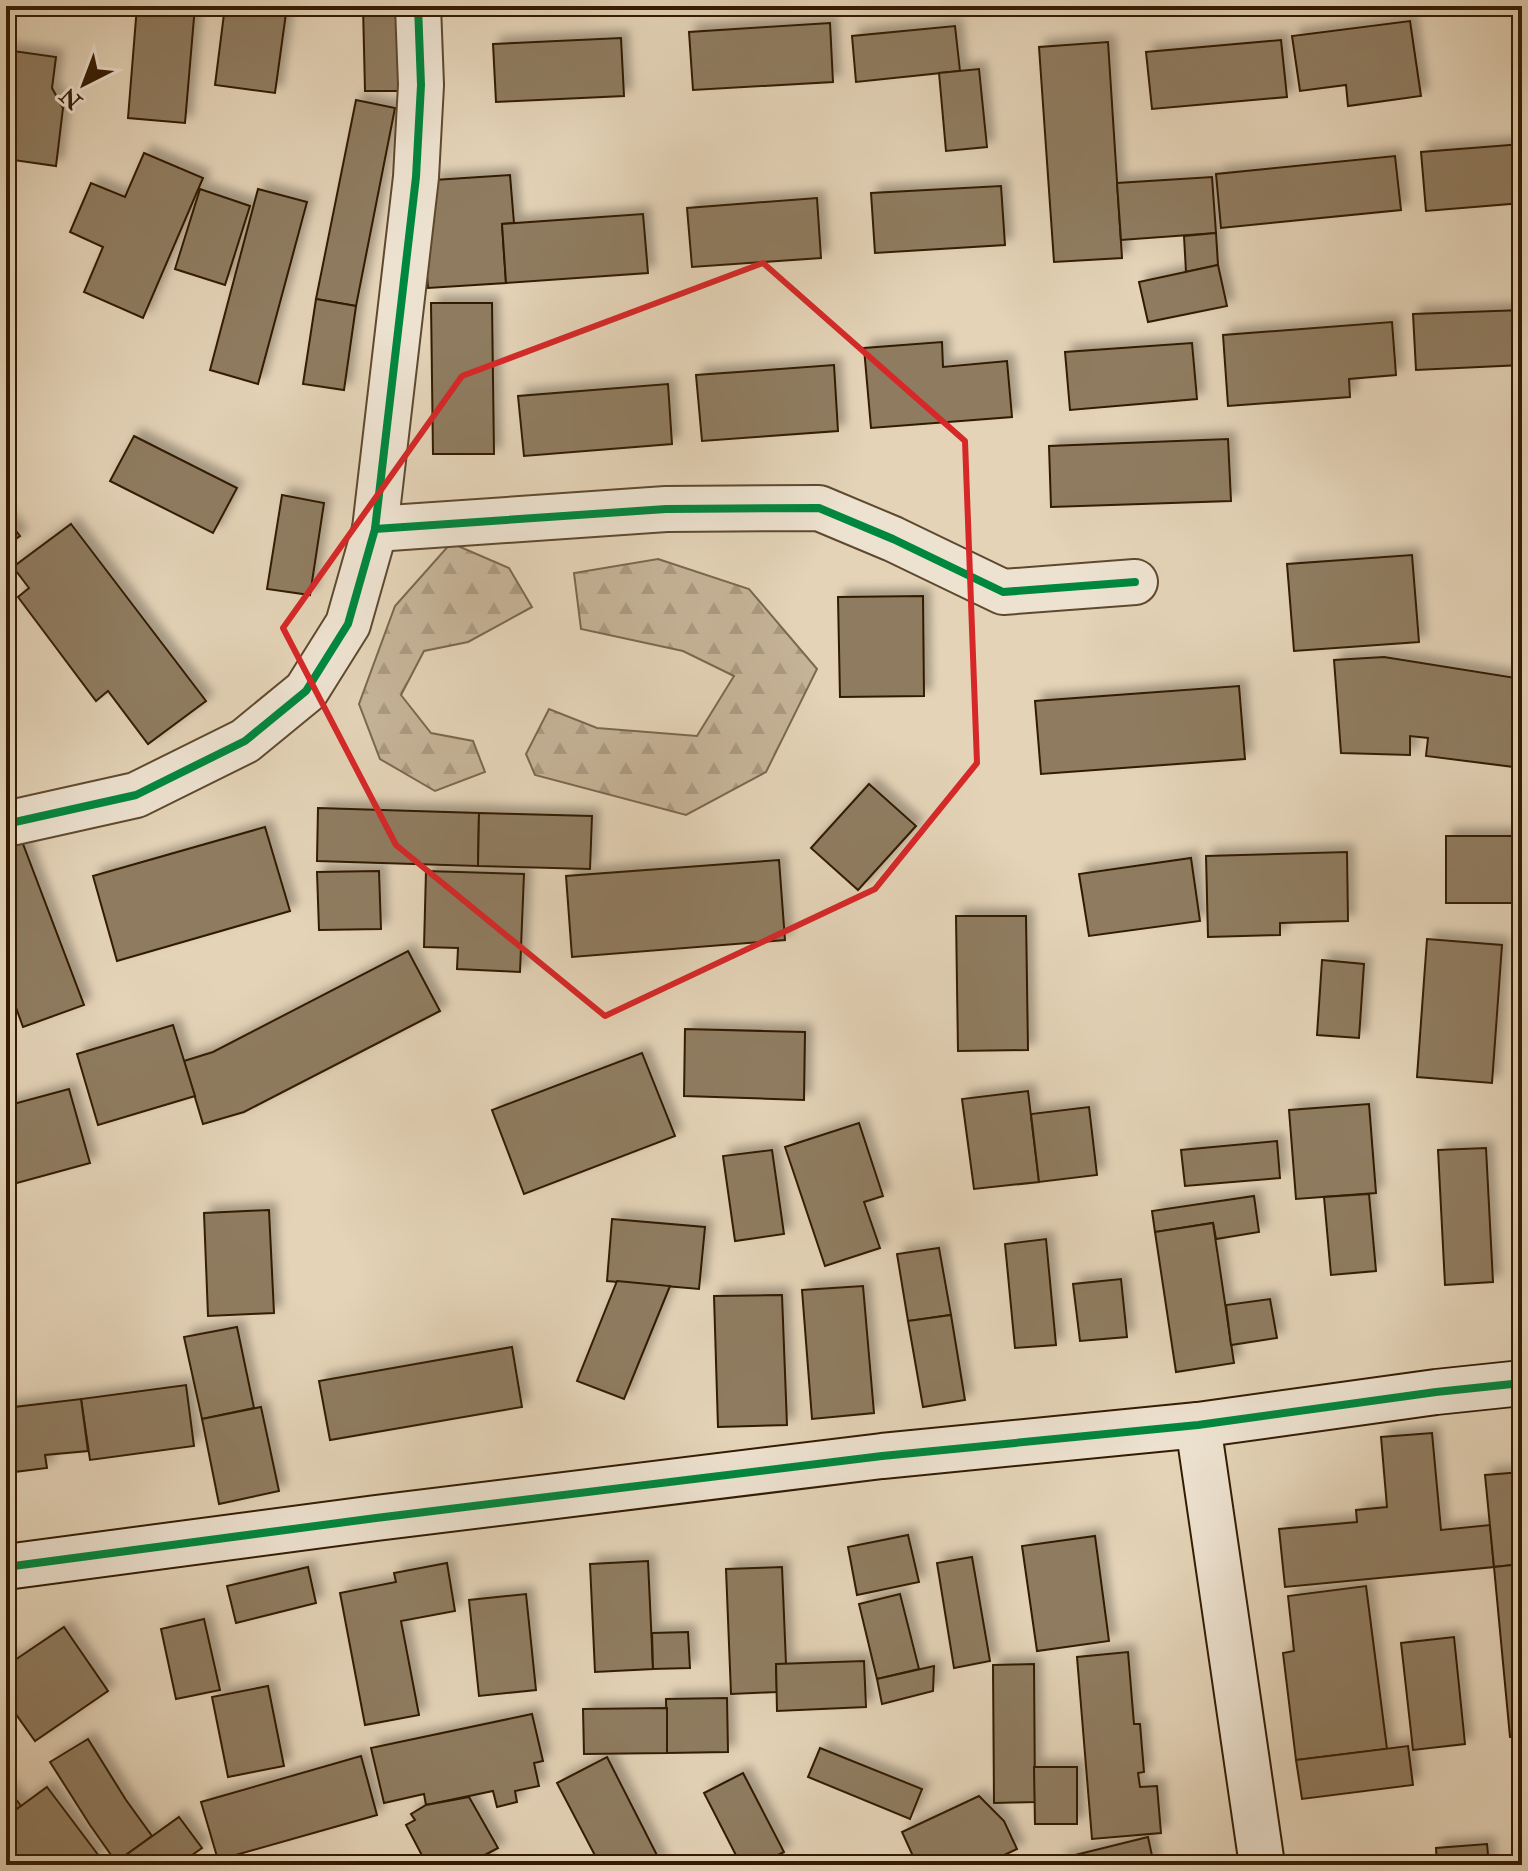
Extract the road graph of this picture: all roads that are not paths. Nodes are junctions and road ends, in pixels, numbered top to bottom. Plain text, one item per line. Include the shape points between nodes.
1 (418, 6) edge
2 (375, 529) junction
3 (1135, 582) dead end
4 (6, 824) edge
5 (1522, 1383) edge
6 (1198, 1425) junction
7 (6, 1567) edge
8 (1262, 1865) edge

1 - 2 street via 416,177
2 - 3 street via 666,509 819,508 1003,592
2 - 4 street via 348,624 306,691 245,741 136,795
5 - 6 street
6 - 7 street via 866,1457
6 - 8 street

